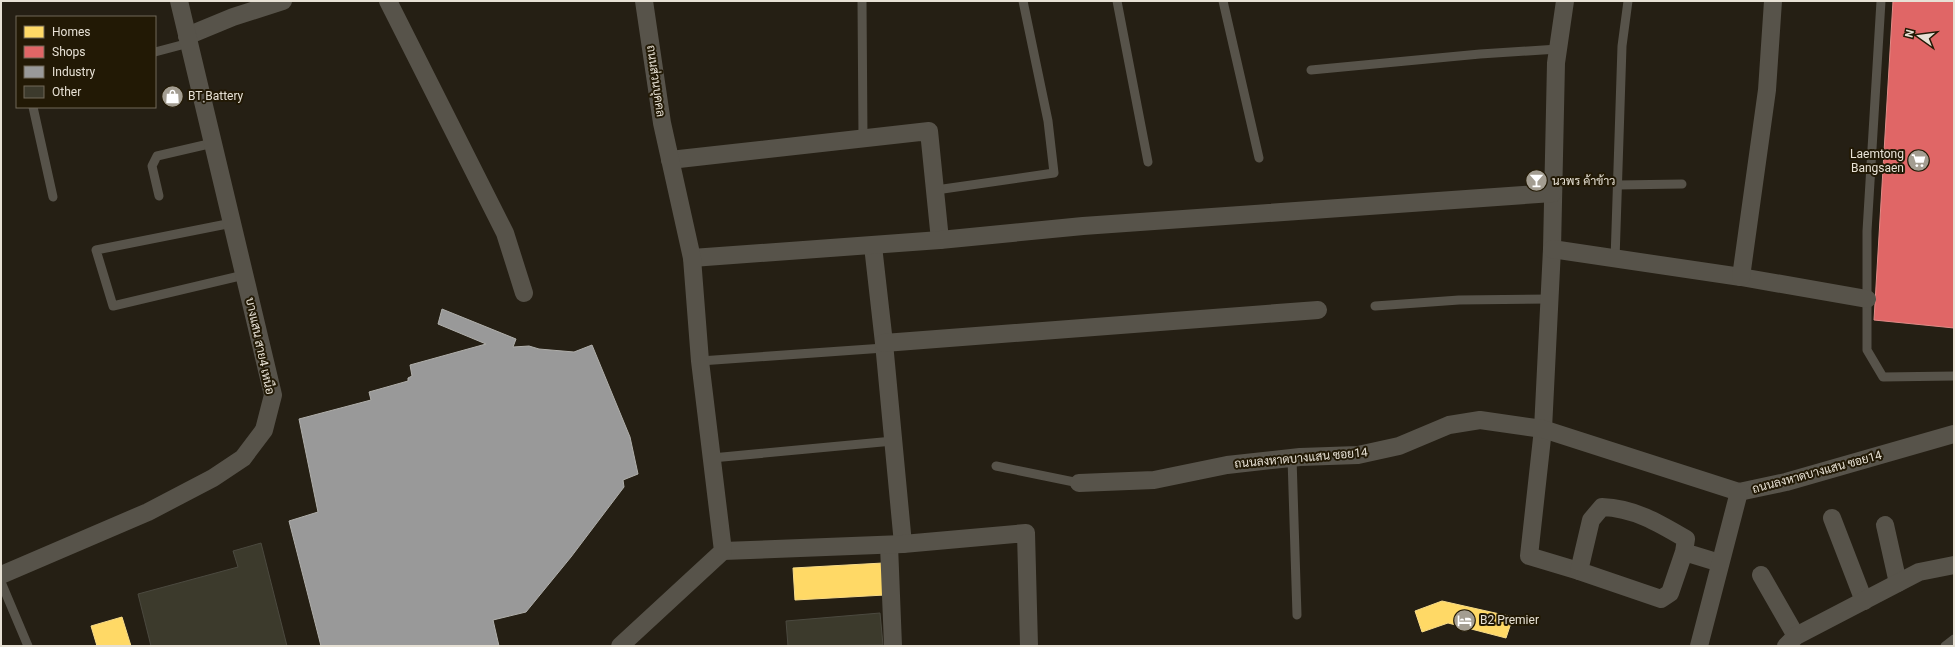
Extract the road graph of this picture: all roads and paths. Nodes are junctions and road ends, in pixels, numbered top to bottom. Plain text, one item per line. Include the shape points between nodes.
1 (179, 1) edge
2 (283, 1) edge
3 (388, 1) edge
4 (644, 1) edge
5 (862, 1) edge
6 (1023, 1) edge
7 (1117, 1) edge
8 (1223, 1) edge
9 (1565, 1) edge
10 (1628, 1) edge
11 (1774, 1) edge
12 (1882, 1) edge
13 (188, 40) junction
14 (1558, 49) junction
15 (156, 52) edge
16 (1311, 70) dead end
17 (33, 108) edge
18 (863, 138) junction
19 (213, 143) junction
20 (1259, 158) dead end
21 (670, 160) junction
22 (1148, 162) dead end
23 (1682, 184) dead end
24 (1618, 185) junction
25 (936, 190) junction
26 (1553, 193) junction
27 (159, 196) dead end
28 (53, 197) dead end
29 (232, 223) junction
30 (940, 240) junction
31 (873, 246) junction
32 (1552, 249) junction
33 (692, 258) junction
34 (1615, 260) junction
35 (244, 275) junction
36 (1741, 277) junction
37 (524, 293) dead end
38 (1550, 299) junction
39 (1867, 299) junction
40 (1375, 306) dead end
41 (1318, 310) dead end
42 (884, 346) junction
43 (700, 361) junction
44 (1954, 376) edge
45 (1543, 429) junction
46 (1954, 434) edge
47 (893, 441) junction
48 (712, 458) junction
49 (1292, 458) junction
50 (996, 466) dead end
51 (1079, 483) joint
52 (1738, 492) junction
53 (1832, 518) dead end
54 (1885, 525) dead end
55 (896, 545) junction
56 (722, 551) junction
57 (1684, 552) junction
58 (1720, 563) junction
59 (1954, 565) edge
60 (1579, 571) junction
61 (1, 575) edge
62 (1761, 575) dead end
63 (1, 582) edge
64 (1898, 583) junction
65 (1864, 601) junction
66 (1297, 615) dead end
67 (1954, 639) edge
68 (1791, 641) edge
69 (28, 646) edge
70 (620, 646) edge
71 (893, 646) edge
72 (1030, 646) edge
73 (1699, 646) edge
74 (1945, 646) edge

1 - 13 street, บางแสน สาย4 เหนือ
2 - 13 street via 233,17
3 - 37 street via 505,233
4 - 21 street, ถนนส่วนบุคคล
5 - 18 lane
6 - 25 lane via 1048,121 1054,174
7 - 22 lane
8 - 20 lane
9 - 14 street
10 - 24 lane via 1622,46
11 - 36 street via 1767,90
12 - 39 lane via 1867,231
13 - 15 lane
13 - 19 street, บางแสน สาย4 เหนือ
14 - 16 lane
14 - 26 street
17 - 28 lane
18 - 21 street
18 - 25 street via 929,131
19 - 27 lane via 157,156 152,166
19 - 29 street, บางแสน สาย4 เหนือ
21 - 33 street, ถนนส่วนบุคคล
23 - 24 lane
24 - 34 lane
25 - 30 street
26 - 30 street via 1083,226
26 - 32 street
29 - 35 street, บางแสน สาย4 เหนือ
29 - 35 lane via 96,250 113,306
30 - 31 street
31 - 33 street
31 - 42 street
32 - 34 street
32 - 38 street
33 - 43 street, ถนนส่วนบุคคล
34 - 36 street
35 - 61 street, บางแสน สาย4 เหนือ via 273,395 264,430 243,458 213,478 148,512
36 - 39 street
38 - 40 lane via 1459,300
38 - 45 street
39 - 44 lane via 1867,350 1883,376
41 - 42 street
42 - 43 lane
42 - 47 street
43 - 48 street, ถนนส่วนบุคคล
45 - 49 street, ถนนลงหาดบางแสน ซอย14 via 1480,420 1449,425 1398,446 1358,456
45 - 52 street, ถนนลงหาดบางแสน ซอย14
45 - 60 street via 1529,556
46 - 52 street, ถนนลงหาดบางแสน ซอย14 via 1786,482
47 - 48 lane
47 - 55 street
48 - 56 street, ถนนส่วนบุคคล
49 - 51 street, ถนนลงหาดบางแสน ซอย14 via 1227,465 1154,480
49 - 66 lane
50 - 51 lane
52 - 58 street
53 - 65 street
54 - 64 street
55 - 56 street
55 - 71 street
55 - 72 street via 1026,533
56 - 70 street
57 - 58 street
57 - 60 street via 1670,593 1661,599
57 - 60 street via 1686,539 1657,522 1620,507 1602,507 1591,520
58 - 73 street
59 - 64 street via 1919,572
62 - 68 street
63 - 69 lane
64 - 65 street
65 - 68 street
67 - 74 lane

